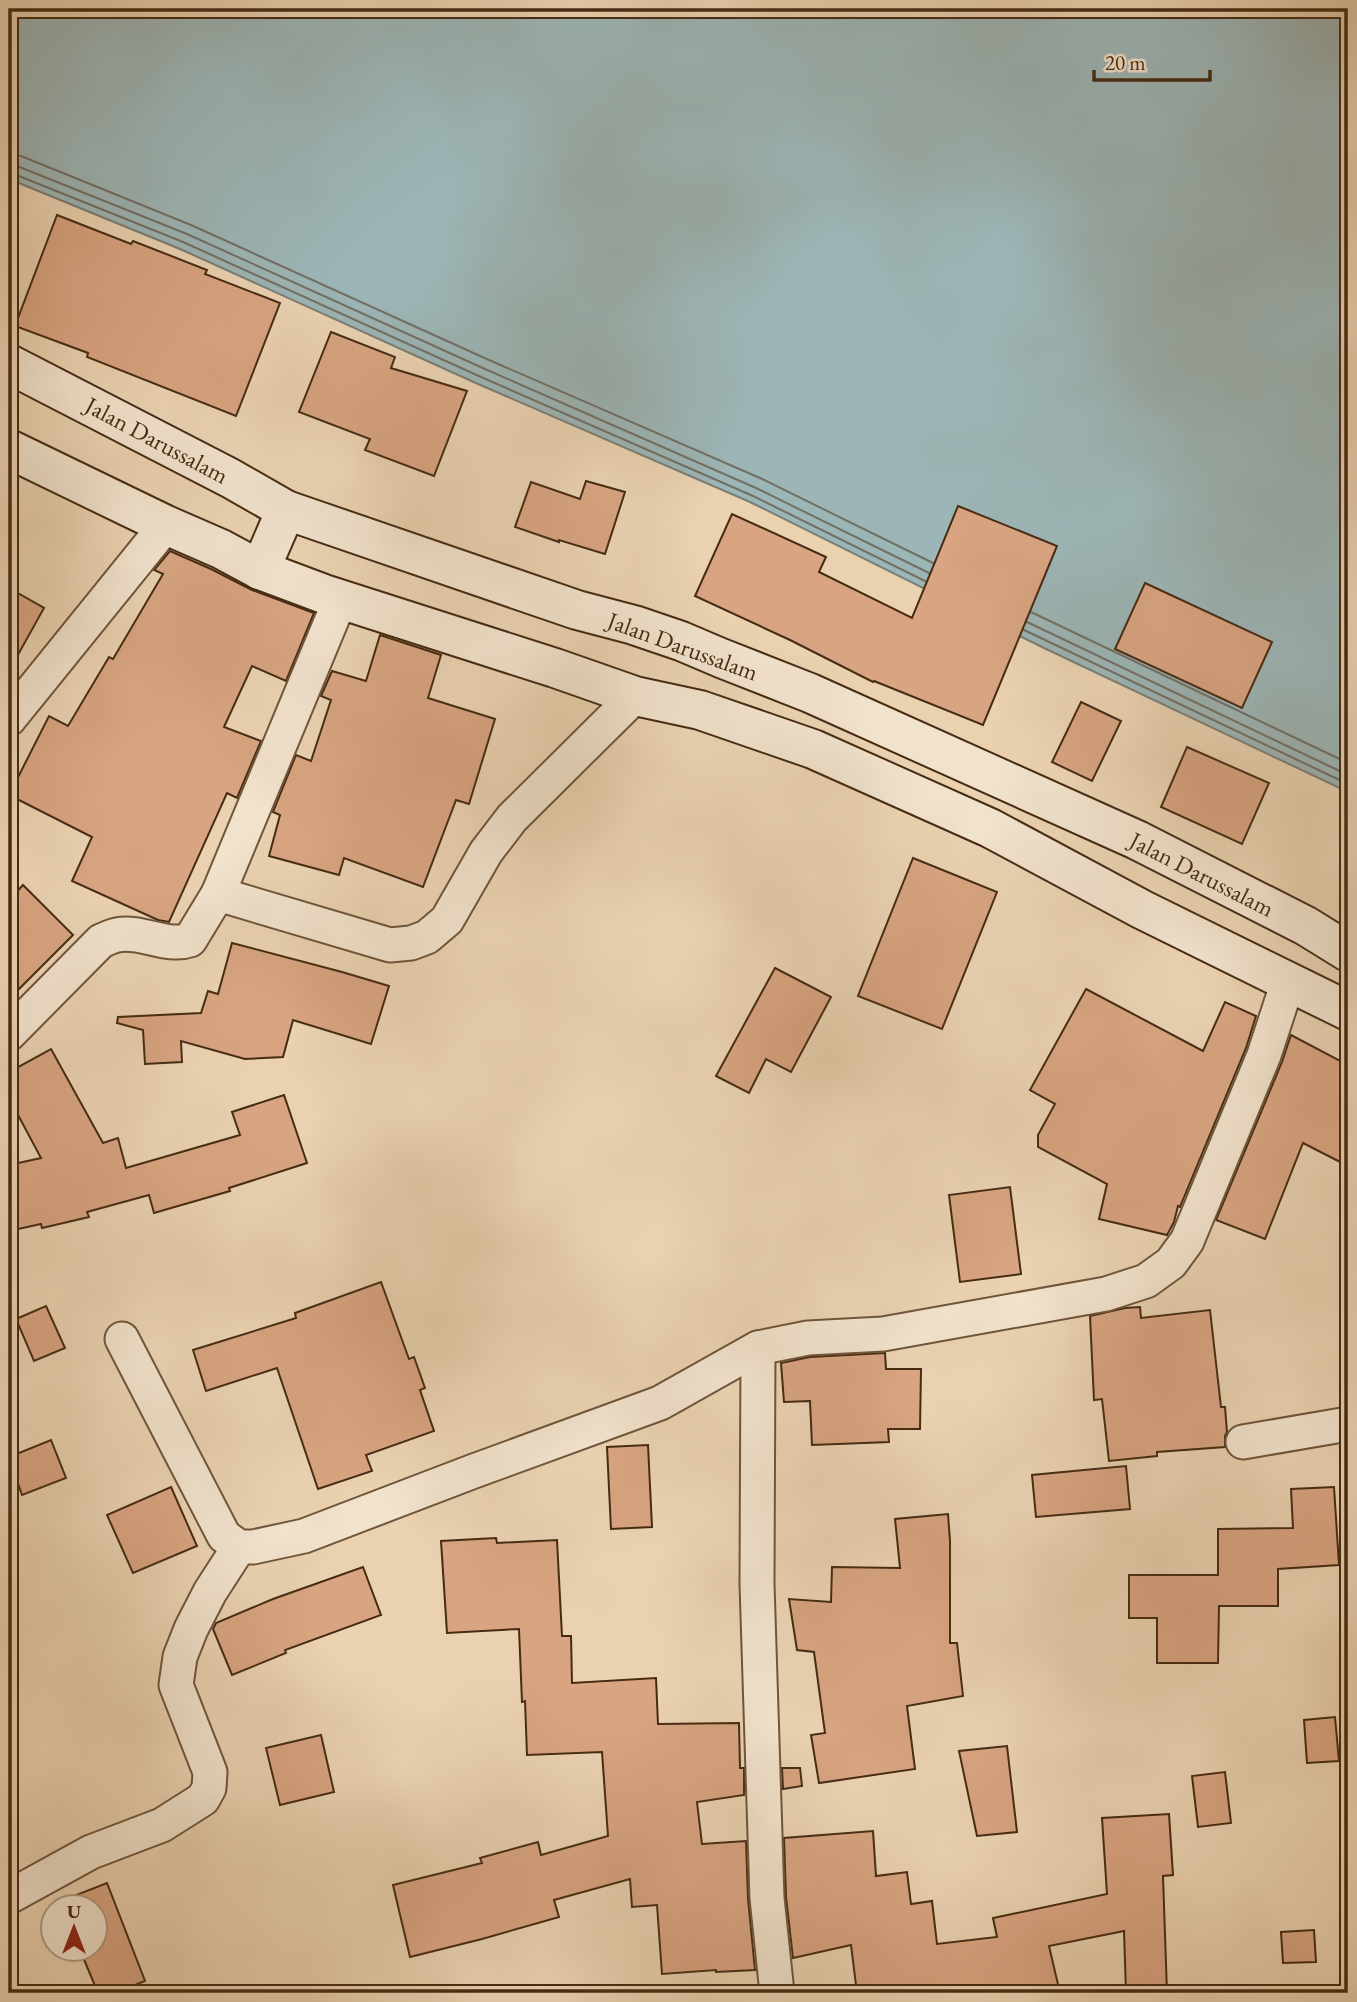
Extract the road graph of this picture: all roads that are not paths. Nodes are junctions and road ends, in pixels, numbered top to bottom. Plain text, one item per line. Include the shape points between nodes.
1 (9, 364) edge
2 (9, 449) edge
3 (286, 510) junction
4 (166, 525) junction
5 (260, 570) junction
6 (340, 600) junction
7 (577, 610) junction
8 (555, 668) junction
9 (635, 696) junction
10 (9, 719) edge
11 (218, 894) junction
12 (1348, 952) edge
13 (1288, 982) junction
14 (1348, 1011) edge
15 (9, 1034) edge
16 (122, 1339) dead end
17 (758, 1348) junction
18 (1348, 1424) edge
19 (1243, 1442) dead end
20 (239, 1547) junction
21 (9, 1897) edge
22 (777, 1993) edge

1 - 3 street, Jalan Darussalam
2 - 4 street
3 - 5 street
3 - 7 street, Jalan Darussalam
4 - 5 street
4 - 10 street
5 - 6 street
6 - 8 street
6 - 11 street
7 - 8 street
7 - 12 street, Jalan Darussalam via 681,641 810,693 1137,840
8 - 9 street
9 - 11 street via 512,818 486,852 447,920 427,937 390,945
9 - 13 street via 700,710 813,749 990,828
11 - 15 street via 190,940 179,943 128,934 102,941
13 - 14 street
13 - 17 street via 1264,1055 1187,1241 1171,1263 1146,1281 1106,1294 883,1334 808,1338
16 - 20 street via 224,1536
17 - 20 street via 660,1403 304,1536
17 - 22 street via 757,1584 767,1898
18 - 19 street
20 - 21 street via 210,1592 180,1657 176,1685 210,1772 209,1788 202,1799 162,1825 91,1853

